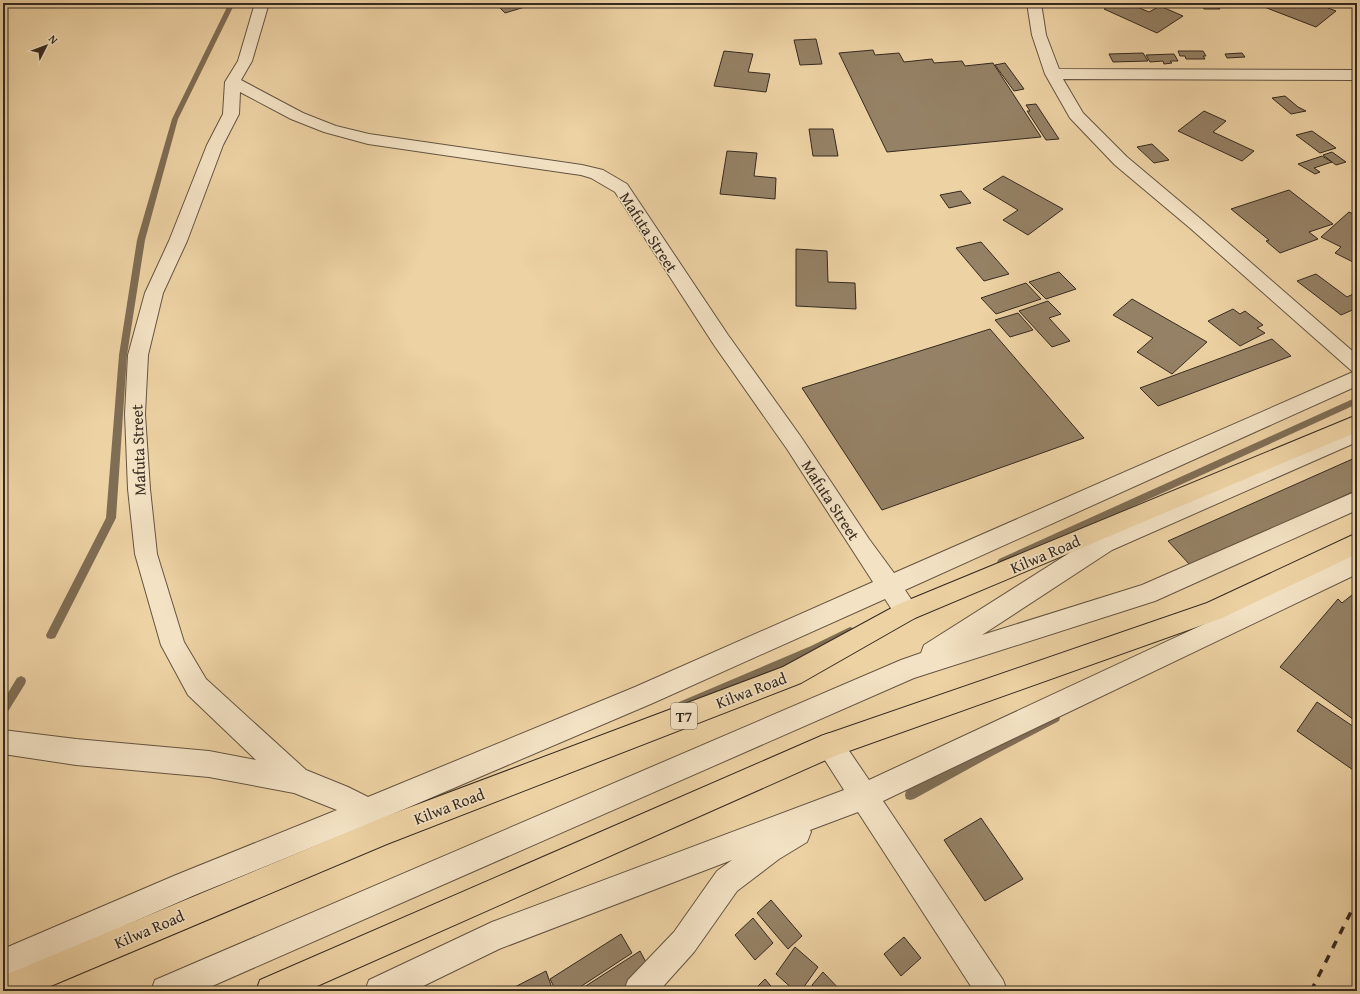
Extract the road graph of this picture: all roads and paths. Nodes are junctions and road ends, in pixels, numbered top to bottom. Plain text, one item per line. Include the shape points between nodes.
1 (262, 3) edge
2 (1034, 3) edge
3 (1054, 74) junction
4 (1357, 75) edge
5 (233, 82) junction
6 (1357, 366) edge
7 (1357, 378) edge
8 (1357, 423) edge
9 (1357, 433) edge
10 (1357, 500) edge
11 (1357, 543) edge
12 (1357, 563) edge
13 (888, 586) junction
14 (907, 611) junction
15 (910, 668) junction
16 (3, 742) edge
17 (830, 745) junction
18 (298, 781) junction
19 (867, 800) junction
20 (367, 812) junction
21 (384, 831) junction
22 (3, 964) edge
23 (3, 991) edge
24 (166, 991) edge
25 (271, 991) edge
26 (380, 991) edge
27 (640, 991) edge
28 (992, 991) edge

1 - 5 street, Mafuta Street via 245,61
2 - 3 street via 1040,36
3 - 4 street
3 - 6 street via 1076,115 1122,161
5 - 13 street, Mafuta Street via 297,116 330,129 360,137 582,170 597,174 621,188
5 - 18 street, Mafuta Street via 231,114 215,145 178,241 154,293 138,355 135,414 139,489 146,554 173,645 197,687
7 - 13 street
8 - 14 highway, Kilwa Road / T7
9 - 15 street via 1104,543
10 - 15 street via 1147,594
11 - 17 highway via 1214,611
12 - 19 street
13 - 14 street, Mafuta Street
13 - 20 street via 644,695
14 - 21 highway, Kilwa Road / T7 via 792,675
15 - 24 street
16 - 18 street via 76,752 210,764
17 - 19 street
17 - 25 highway
18 - 20 street via 338,796
19 - 26 street via 492,937
19 - 27 street via 811,823 769,849 728,881 684,942
19 - 28 street
20 - 21 street
20 - 22 street via 186,885
21 - 23 highway, Kilwa Road / T7

